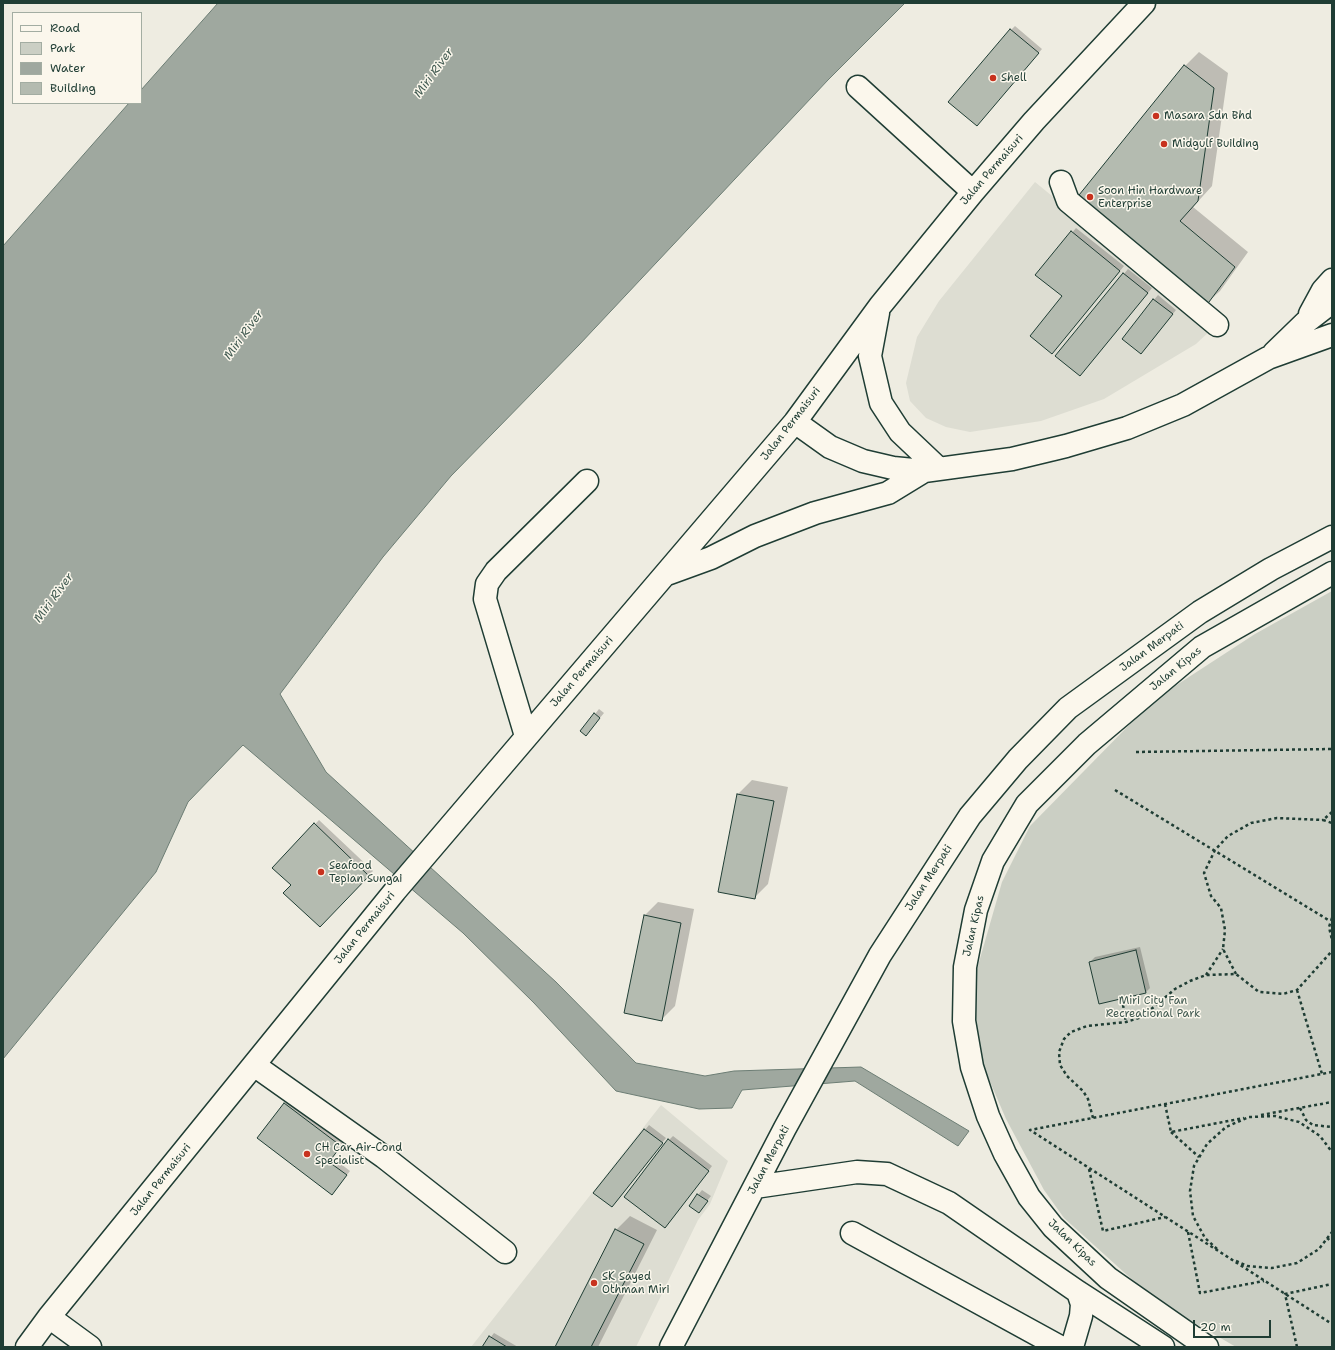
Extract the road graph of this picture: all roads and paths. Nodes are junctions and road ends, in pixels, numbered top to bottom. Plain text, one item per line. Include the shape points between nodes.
1 (1144, 3) edge
2 (858, 87) dead end
3 (1061, 182) dead end
4 (973, 192) junction
5 (1332, 280) edge
6 (1332, 302) edge
7 (880, 306) junction
8 (1306, 322) junction
9 (1217, 325) dead end
10 (1332, 335) edge
11 (1268, 358) junction
12 (795, 422) junction
13 (931, 470) junction
14 (587, 481) dead end
15 (1332, 538) edge
16 (1332, 573) edge
17 (666, 574) junction
18 (526, 736) junction
19 (1332, 749) edge
20 (1136, 752) dead end
21 (1115, 790) dead end
22 (1332, 812) edge
23 (1323, 820) junction
24 (1332, 823) edge
25 (1215, 850) junction
26 (1332, 918) edge
27 (1330, 921) junction
28 (1332, 940) edge
29 (1223, 949) junction
30 (1332, 952) edge
31 (1236, 974) junction
32 (1206, 975) junction
33 (1297, 990) junction
34 (1122, 999) dead end
35 (1126, 1022) junction
36 (254, 1066) junction
37 (1332, 1072) edge
38 (1322, 1074) junction
39 (1332, 1102) edge
40 (1165, 1104) junction
41 (1300, 1108) junction
42 (1249, 1117) junction
43 (1093, 1118) junction
44 (1311, 1123) junction
45 (1332, 1127) edge
46 (1308, 1128) junction
47 (1171, 1132) junction
48 (1332, 1152) edge
49 (1199, 1157) junction
50 (1089, 1168) junction
51 (755, 1187) junction
52 (1165, 1217) junction
53 (1188, 1232) junction
54 (1332, 1232) edge
55 (852, 1233) dead end
56 (1327, 1238) junction
57 (1332, 1242) edge
58 (505, 1252) dead end
59 (1224, 1255) junction
60 (1264, 1281) junction
61 (1332, 1284) edge
62 (1078, 1292) junction
63 (1285, 1294) junction
64 (49, 1317) junction
65 (1332, 1324) edge
66 (1150, 1343) edge
67 (27, 1347) edge
68 (90, 1347) edge
69 (671, 1347) edge
70 (1060, 1347) edge
71 (1072, 1347) edge
72 (1207, 1347) edge
73 (1297, 1347) edge

1 - 4 street, Jalan Permaisuri via 1034,121
2 - 4 street
3 - 9 street via 1068,201
4 - 7 street, Jalan Permaisuri
5 - 8 street via 1323,290
6 - 8 street
7 - 12 street, Jalan Permaisuri
7 - 13 street via 870,356 881,403 900,432
8 - 11 street
10 - 11 street
11 - 13 street via 1184,405 1127,428 1012,459
12 - 13 street via 830,447 863,461 893,468
12 - 17 street, Jalan Permaisuri
13 - 17 street via 888,493 815,513 755,536 711,558
14 - 18 street via 496,571 487,584 485,599
15 - 51 street, Jalan Merpati via 1270,569 1200,612 1068,708 1018,759 970,816 880,955
16 - 72 street, Jalan Kipas via 1202,648 1086,744 1027,804 993,861 976,910 965,967 964,1021 972,1067 988,1116 1029,1197 1053,1227 1108,1278
17 - 18 street, Jalan Permaisuri
18 - 36 street, Jalan Permaisuri via 395,891
19 - 20 path
21 - 25 path
22 - 23 path
23 - 24 path
23 - 25 path via 1278,818 1252,823 1228,836
25 - 27 path
25 - 29 path via 1204,873 1211,896 1221,908 1226,930
26 - 27 path
27 - 28 path via 1329,933
29 - 31 path
29 - 32 path
30 - 33 path
31 - 32 path
31 - 33 path via 1259,992 1283,994
32 - 35 path via 1190,980 1175,989 1142,1017
33 - 38 path
34 - 35 path
35 - 43 path via 1086,1026 1071,1032 1064,1039 1059,1052 1060,1066 1084,1091
36 - 58 street via 384,1156
36 - 64 street, Jalan Permaisuri
37 - 38 path
38 - 40 path
39 - 41 path
40 - 43 path
40 - 47 path
41 - 42 path
41 - 44 path via 1306,1120
42 - 46 path via 1275,1116 1299,1122
42 - 47 path
42 - 49 path via 1226,1127 1207,1144
43 - 50 path via 1030,1130
44 - 45 path
44 - 46 path
46 - 48 path via 1320,1136
47 - 49 path
49 - 59 path via 1194,1166 1190,1191 1194,1216 1205,1238
50 - 52 path
50 - 52 path via 1103,1231
51 - 62 street via 857,1172 887,1174 949,1203
51 - 69 street, Jalan Merpati
52 - 53 path
53 - 59 path
53 - 60 path via 1200,1293
54 - 56 path
55 - 70 street
56 - 57 path
56 - 59 path via 1319,1249 1297,1263 1272,1268 1247,1266
59 - 60 path
60 - 63 path
61 - 63 path
62 - 66 street
62 - 71 street via 1082,1304 1081,1316
63 - 65 path
63 - 73 path
64 - 67 street, Jalan Permaisuri
64 - 68 street

